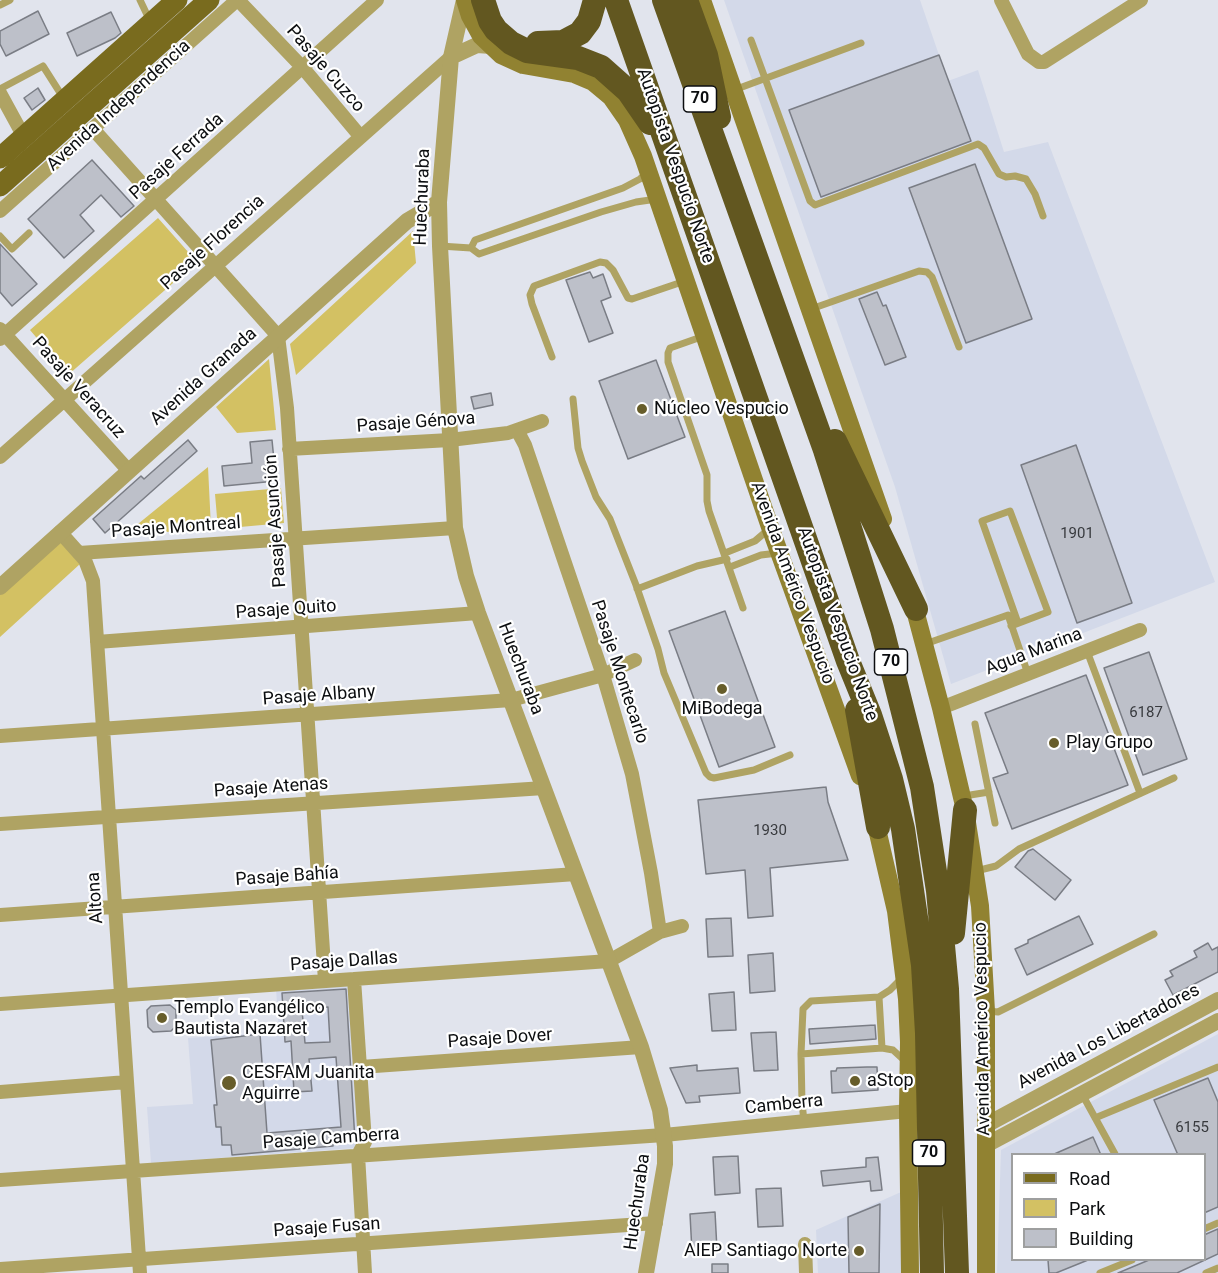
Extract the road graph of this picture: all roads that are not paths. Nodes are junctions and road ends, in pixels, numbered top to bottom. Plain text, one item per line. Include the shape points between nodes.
1 (10, 0) edge
2 (140, 0) edge
3 (177, 0) edge
4 (209, 0) edge
5 (237, 0) edge
6 (377, 0) edge
7 (465, 0) edge
8 (483, 0) edge
9 (495, 0) edge
10 (595, 0) edge
11 (616, 0) edge
12 (664, 0) edge
13 (686, 0) edge
14 (702, 0) edge
15 (1001, 0) edge
16 (1141, 0) edge
17 (0, 5) edge
18 (152, 23) junction
19 (751, 40) dead end
20 (861, 43) dead end
21 (491, 46) junction
22 (451, 57) junction
23 (303, 68) junction
24 (765, 79) junction
25 (733, 90) junction
26 (0, 91) edge
27 (65, 100) junction
28 (93, 129) junction
29 (360, 136) junction
30 (24, 137) junction
31 (0, 158) edge
32 (676, 169) junction
33 (648, 172) junction
34 (0, 186) edge
35 (735, 198) junction
36 (156, 200) junction
37 (657, 200) junction
38 (439, 202) junction
39 (0, 211) edge
40 (1043, 216) dead end
41 (29, 233) dead end
42 (0, 236) edge
43 (440, 246) junction
44 (471, 248) junction
45 (215, 266) junction
46 (685, 281) junction
47 (809, 310) junction
48 (2, 334) edge
49 (279, 336) junction
50 (704, 336) junction
51 (789, 345) junction
52 (959, 347) dead end
53 (552, 357) dead end
54 (573, 399) dead end
55 (65, 400) junction
56 (543, 421) dead end
57 (517, 430) junction
58 (450, 440) junction
59 (290, 450) junction
60 (0, 458) edge
61 (129, 471) junction
62 (770, 527) junction
63 (455, 528) junction
64 (60, 532) junction
65 (296, 538) junction
66 (79, 553) junction
67 (780, 553) junction
68 (726, 556) junction
69 (730, 567) junction
70 (0, 587) edge
71 (637, 589) junction
72 (743, 608) dead end
73 (916, 609) junction
74 (478, 613) junction
75 (1015, 624) junction
76 (301, 627) junction
77 (1140, 630) dead end
78 (97, 642) junction
79 (925, 644) junction
80 (1087, 651) junction
81 (635, 660) dead end
82 (848, 661) junction
83 (1028, 674) junction
84 (603, 675) junction
85 (511, 700) junction
86 (941, 708) junction
87 (307, 715) junction
88 (975, 724) dead end
89 (103, 729) junction
90 (0, 736) edge
91 (790, 755) dead end
92 (1174, 778) dead end
93 (544, 788) junction
94 (989, 792) junction
95 (1140, 794) junction
96 (313, 803) junction
97 (963, 803) junction
98 (109, 817) junction
99 (995, 823) dead end
100 (0, 824) edge
101 (878, 827) junction
102 (975, 871) junction
103 (576, 874) junction
104 (319, 893) junction
105 (115, 907) junction
106 (0, 915) edge
107 (682, 926) dead end
108 (660, 932) junction
109 (1154, 934) dead end
110 (609, 961) junction
111 (904, 975) junction
112 (354, 979) junction
113 (325, 981) junction
114 (947, 989) junction
115 (121, 996) junction
116 (879, 997) junction
117 (1218, 1000) edge
118 (0, 1004) edge
119 (986, 1011) junction
120 (1218, 1022) edge
121 (641, 1047) junction
122 (882, 1048) junction
123 (801, 1054) junction
124 (909, 1065) junction
125 (361, 1067) junction
126 (1218, 1067) edge
127 (127, 1082) junction
128 (0, 1092) edge
129 (1082, 1094) junction
130 (908, 1111) junction
131 (1095, 1118) junction
132 (804, 1121) junction
133 (986, 1125) junction
134 (664, 1135) junction
135 (986, 1145) junction
136 (1114, 1153) edge
137 (358, 1155) junction
138 (133, 1171) junction
139 (0, 1180) edge
140 (656, 1223) junction
141 (363, 1244) junction
142 (805, 1244) dead end
143 (1130, 1261) edge
144 (139, 1266) edge
145 (1218, 1268) edge
146 (0, 1269) edge
147 (365, 1273) edge
148 (646, 1273) edge
149 (806, 1273) edge
150 (910, 1273) edge
151 (932, 1273) edge
152 (957, 1273) edge
153 (986, 1273) edge
154 (1100, 1273) edge
155 (1206, 1273) edge

1 - 17 lane
2 - 18 lane
3 - 18 main road
4 - 34 main road, Avenida Independencia
5 - 23 street, Pasaje Cuzco
5 - 28 street, Avenida Independencia
6 - 23 street, Pasaje Ferrada
7 - 21 main road, Avenida Américo Vespucio via 474,25
7 - 22 street, Huechuraba
8 - 32 highway via 490,21 511,43 527,51 589,61 611,74 639,105
9 - 10 highway via 503,20 515,33 531,41 552,44 569,40 584,29
11 - 32 highway, Autopista Vespucio Norte / 70
12 - 35 highway, Autopista Vespucio Norte / 70
13 - 35 highway via 706,55
14 - 25 main road, Avenida Américo Vespucio
15 - 16 street via 1028,54 1039,62
18 - 27 main road
19 - 24 lane
20 - 24 lane
21 - 22 street via 477,45
21 - 33 main road, Avenida Américo Vespucio via 523,65 574,74 602,89 627,120
22 - 29 street, Pasaje Florencia
22 - 38 street, Huechuraba
23 - 29 street, Pasaje Cuzco
23 - 36 street, Pasaje Ferrada
24 - 25 lane
24 - 40 lane via 810,201 815,205 978,144 999,174 1026,179
25 - 47 main road, Avenida Américo Vespucio
26 - 27 lane via 43,66
26 - 30 street
27 - 30 main road
28 - 36 street
28 - 39 street, Avenida Independencia
29 - 45 street, Pasaje Florencia
30 - 31 main road
32 - 82 highway, Autopista Vespucio Norte / 70
33 - 37 main road, Avenida Américo Vespucio
33 - 44 lane via 623,188 475,240
35 - 51 highway, Autopista Vespucio Norte / 70
36 - 45 street
36 - 48 street, Pasaje Ferrada
37 - 44 lane via 609,209 479,254
37 - 46 main road, Avenida Américo Vespucio
38 - 43 street, Huechuraba
38 - 49 street, Avenida Granada via 407,221
41 - 42 lane via 12,249
43 - 44 lane
43 - 58 street, Huechuraba
45 - 49 street
45 - 55 street, Pasaje Florencia
46 - 50 main road, Avenida Américo Vespucio
46 - 53 lane via 632,299 609,266 600,262 534,286 532,304
47 - 52 lane via 919,271 927,272
47 - 73 main road, Avenida Américo Vespucio
48 - 55 street, Pasaje Veracruz
49 - 59 street, Pasaje Asunción
49 - 61 street, Avenida Granada
50 - 62 main road, Avenida Américo Vespucio
50 - 68 lane via 670,348 668,362 707,475 707,501
51 - 73 highway
51 - 114 highway, Autopista Vespucio Norte / 70 via 894,670 929,824
54 - 71 lane via 582,461
55 - 60 street, Pasaje Florencia
55 - 61 street, Pasaje Veracruz
56 - 57 street, Pasaje Génova
57 - 58 street, Pasaje Génova
57 - 84 street, Pasaje Montecarlo
58 - 59 street, Pasaje Génova
58 - 63 street, Huechuraba
59 - 65 street, Pasaje Asunción
61 - 64 street, Avenida Granada
62 - 67 main road, Avenida Américo Vespucio
62 - 68 lane via 763,536
63 - 65 street, Pasaje Montreal
63 - 74 street, Huechuraba
64 - 66 street, Altona
64 - 70 street, Avenida Granada
65 - 66 street, Pasaje Montreal
65 - 76 street, Pasaje Asunción
66 - 78 street, Altona via 92,574
67 - 69 lane via 761,555
67 - 101 main road, Avenida Américo Vespucio
68 - 69 lane
68 - 71 lane
69 - 72 lane
71 - 91 lane via 664,673 706,773 714,778 754,770
73 - 79 main road, Avenida Américo Vespucio
74 - 76 street, Pasaje Quito
74 - 85 street, Huechuraba
75 - 75 lane via 1048,612 1010,511 982,521
75 - 79 lane via 1008,615
75 - 83 lane
76 - 78 street, Pasaje Quito
76 - 87 street, Pasaje Asunción
77 - 80 street, Agua Marina
78 - 89 street, Altona
79 - 86 main road, Avenida Américo Vespucio
80 - 83 street, Agua Marina
80 - 95 lane
81 - 84 street, Pasaje Albany
82 - 101 highway
82 - 151 highway, Autopista Vespucio Norte / 70 via 891,779 912,882 927,1033
83 - 86 street, Agua Marina
84 - 85 street, Pasaje Albany
84 - 108 street, Pasaje Montecarlo via 632,774
85 - 87 street, Pasaje Albany
85 - 93 street, Huechuraba
86 - 97 main road, Avenida Américo Vespucio
87 - 89 street, Pasaje Albany
87 - 96 street, Pasaje Asunción
88 - 94 lane
89 - 90 street, Pasaje Albany
89 - 98 street, Altona
92 - 95 lane
93 - 96 street, Pasaje Atenas
93 - 103 street, Huechuraba
94 - 97 lane
94 - 99 lane
95 - 102 lane via 1019,849 996,866
96 - 98 street, Pasaje Atenas
96 - 104 street, Pasaje Asunción
97 - 102 main road, Avenida Américo Vespucio
97 - 114 highway
98 - 100 street, Pasaje Atenas
98 - 105 street, Altona
101 - 111 main road, Avenida Américo Vespucio via 896,911
102 - 119 main road, Avenida Américo Vespucio
103 - 104 street, Pasaje Bahía
103 - 110 street, Huechuraba
104 - 105 street, Pasaje Bahía
104 - 113 street, Pasaje Asunción
105 - 106 street, Pasaje Bahía
105 - 115 street, Altona
107 - 108 street, Pasaje Dallas
108 - 110 street, Pasaje Dallas
109 - 119 lane via 998,1012
110 - 112 street, Pasaje Dallas
110 - 121 street, Huechuraba
111 - 116 lane
111 - 124 main road, Avenida Américo Vespucio
112 - 113 street, Pasaje Dallas
112 - 125 street
113 - 115 street, Pasaje Dallas
114 - 152 highway, Autopista Vespucio Norte / 70
115 - 118 street, Pasaje Dallas
115 - 127 street, Altona
116 - 122 lane
116 - 123 lane via 811,1001 802,1014
117 - 133 street, Avenida Los Libertadores
119 - 133 main road, Avenida Américo Vespucio
120 - 129 street, Avenida Los Libertadores
121 - 125 street, Pasaje Dover
121 - 134 street, Huechuraba
122 - 123 lane
122 - 124 lane via 893,1050
123 - 132 lane
124 - 130 main road, Avenida Américo Vespucio
125 - 137 street via 365,1142
126 - 131 lane
127 - 128 street
127 - 138 street, Altona
129 - 131 lane
129 - 135 street, Avenida Los Libertadores
130 - 132 street, Camberra
130 - 150 main road, Avenida Américo Vespucio
131 - 136 lane
132 - 134 street, Camberra
133 - 135 main road, Avenida Américo Vespucio
134 - 137 street, Pasaje Camberra
134 - 140 street, Huechuraba via 665,1164
135 - 153 main road, Avenida Américo Vespucio
137 - 138 street, Pasaje Camberra
137 - 141 street
138 - 139 street, Pasaje Camberra
138 - 144 street, Altona
140 - 141 street, Pasaje Fusan
140 - 148 street, Huechuraba
141 - 144 street, Pasaje Fusan
141 - 147 street
142 - 149 street
143 - 154 lane
144 - 146 street, Pasaje Fusan
145 - 155 lane

